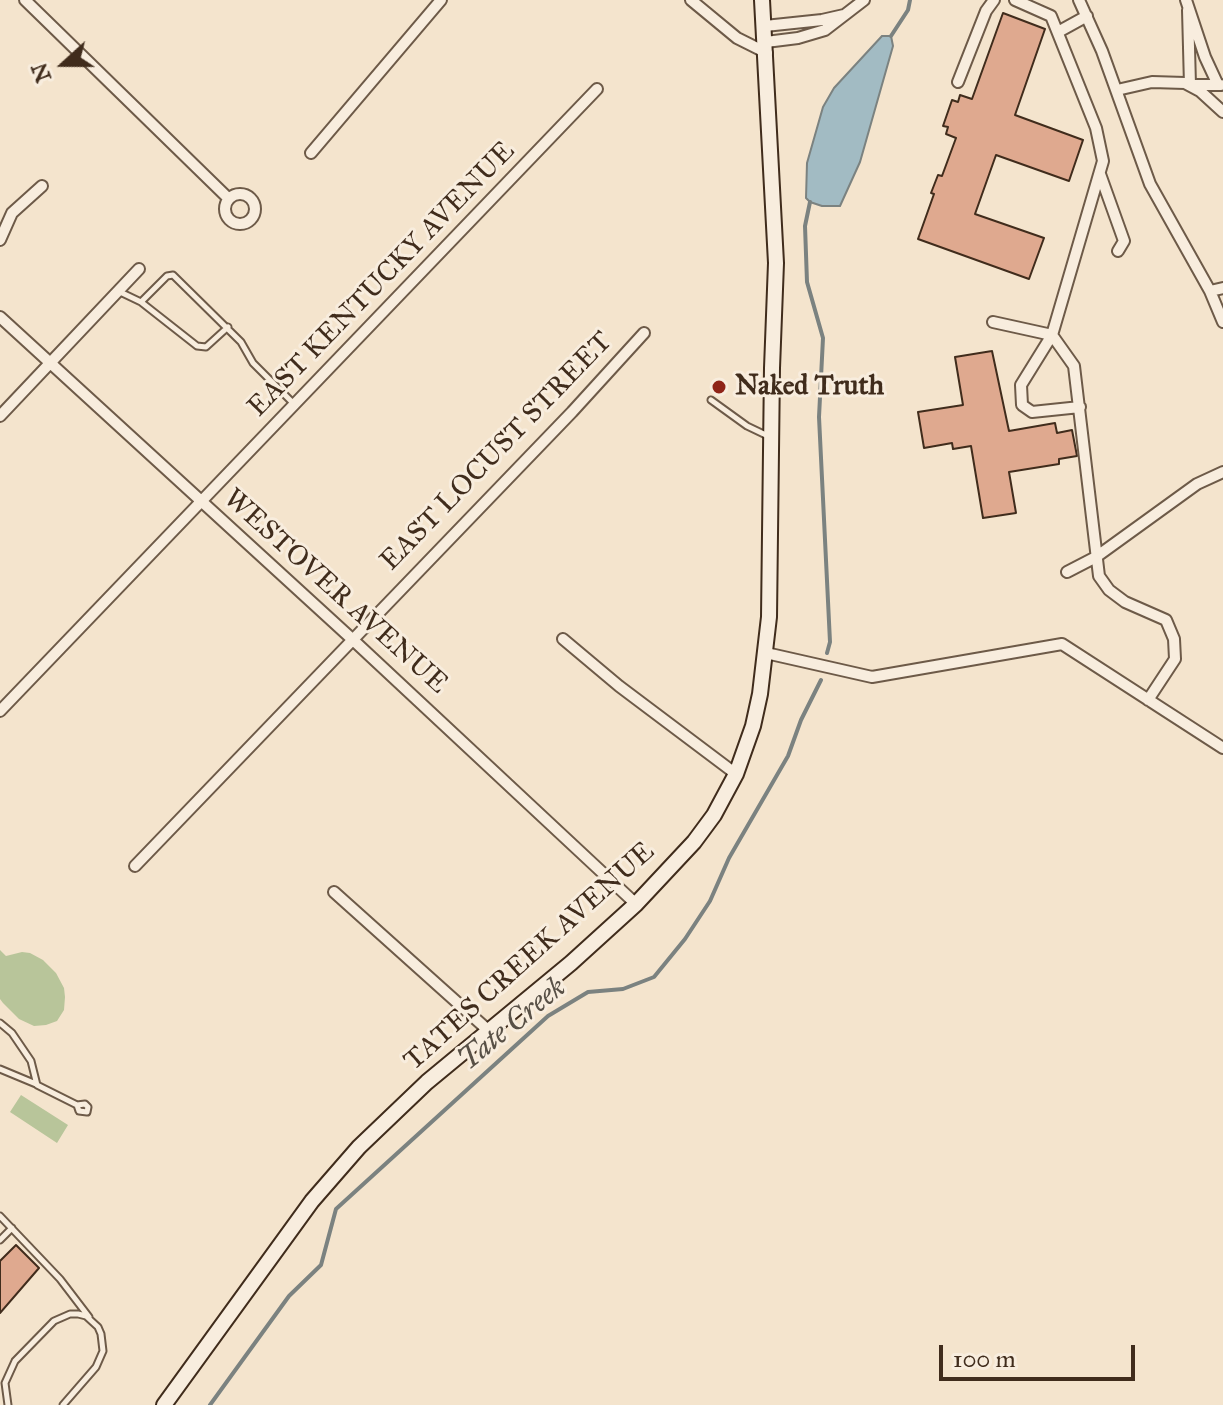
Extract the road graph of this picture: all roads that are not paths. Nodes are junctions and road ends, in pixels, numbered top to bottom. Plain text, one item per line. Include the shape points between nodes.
1 (25, 0) edge
2 (441, 0) edge
3 (691, 0) edge
4 (762, 0) edge
5 (864, 0) edge
6 (994, 0) edge
7 (1015, 0) edge
8 (1079, 0) edge
9 (1187, 5) edge
10 (845, 14) junction
11 (1087, 16) junction
12 (765, 26) junction
13 (1058, 32) junction
14 (767, 48) junction
15 (958, 82) dead end
16 (1190, 85) junction
17 (1221, 85) edge
18 (597, 89) dead end
19 (1117, 90) junction
20 (1223, 112) edge
21 (311, 153) dead end
22 (1100, 174) junction
23 (42, 186) dead end
24 (229, 199) dead end
25 (0, 240) edge
26 (1118, 251) dead end
27 (139, 269) dead end
28 (1223, 288) edge
29 (118, 291) junction
30 (1210, 291) junction
31 (141, 302) junction
32 (0, 317) edge
33 (993, 322) dead end
34 (1223, 322) edge
35 (228, 327) junction
36 (644, 333) dead end
37 (1052, 335) junction
38 (50, 364) junction
39 (711, 400) dead end
40 (294, 405) junction
41 (1080, 407) junction
42 (0, 416) edge
43 (771, 437) junction
44 (1223, 472) edge
45 (200, 502) junction
46 (1096, 557) junction
47 (1067, 572) dead end
48 (352, 639) junction
49 (563, 639) dead end
50 (766, 653) junction
51 (1148, 700) junction
52 (0, 711) edge
53 (1223, 748) edge
54 (736, 774) junction
55 (135, 866) dead end
56 (334, 892) dead end
57 (636, 904) junction
58 (0, 1023) edge
59 (489, 1031) junction
60 (0, 1069) edge
61 (37, 1085) junction
62 (77, 1105) dead end
63 (0, 1216) edge
64 (12, 1228) junction
65 (0, 1240) edge
66 (92, 1321) junction
67 (8, 1405) edge
68 (63, 1405) edge
69 (164, 1405) edge

1 - 24 street
2 - 21 street
3 - 14 street via 737,38
4 - 12 main road, TATES CREEK AVENUE
5 - 10 street
6 - 15 street
7 - 13 street via 1051,16
8 - 11 street
9 - 16 street
9 - 17 street
10 - 12 street
10 - 14 street via 816,34
11 - 13 street
11 - 19 street
12 - 14 main road, TATES CREEK AVENUE
13 - 22 street via 1096,128 1103,161
14 - 43 main road, TATES CREEK AVENUE via 776,263
16 - 17 street
16 - 19 street via 1152,82
16 - 20 street
18 - 40 street, EAST KENTUCKY AVENUE
19 - 30 street via 1150,184
22 - 26 street via 1124,241
22 - 37 street
23 - 25 street via 12,213
27 - 29 street
28 - 30 street
29 - 31 lane
29 - 38 street
30 - 34 street
31 - 35 lane via 197,346 206,347
31 - 35 lane via 173,275
32 - 38 street, WESTOVER AVENUE
33 - 37 street
35 - 40 lane via 253,363
36 - 48 street, EAST LOCUST STREET
37 - 41 street via 1074,366
37 - 41 street via 1021,385 1022,405 1032,412
38 - 42 street
38 - 45 street, WESTOVER AVENUE
39 - 43 lane
40 - 45 street, EAST KENTUCKY AVENUE
41 - 46 street
43 - 50 main road, TATES CREEK AVENUE
44 - 46 street via 1184,493
45 - 48 street, WESTOVER AVENUE
45 - 52 street, EAST KENTUCKY AVENUE
46 - 47 street
46 - 51 street via 1099,576 1109,590 1166,620 1174,639 1175,659
48 - 55 street, EAST LOCUST STREET
48 - 57 street, WESTOVER AVENUE
49 - 54 street
50 - 51 street via 872,677 1062,644
50 - 54 main road, TATES CREEK AVENUE via 753,726
51 - 53 street
54 - 57 main road, TATES CREEK AVENUE via 694,842
56 - 59 street
57 - 59 main road, TATES CREEK AVENUE
58 - 61 lane via 31,1061
59 - 69 main road, TATES CREEK AVENUE via 399,1107 333,1176
60 - 61 lane
61 - 62 lane
63 - 64 lane
64 - 65 lane
64 - 66 lane
66 - 67 lane via 70,1314 40,1334 7,1375
66 - 68 lane via 101,1334 100,1360

